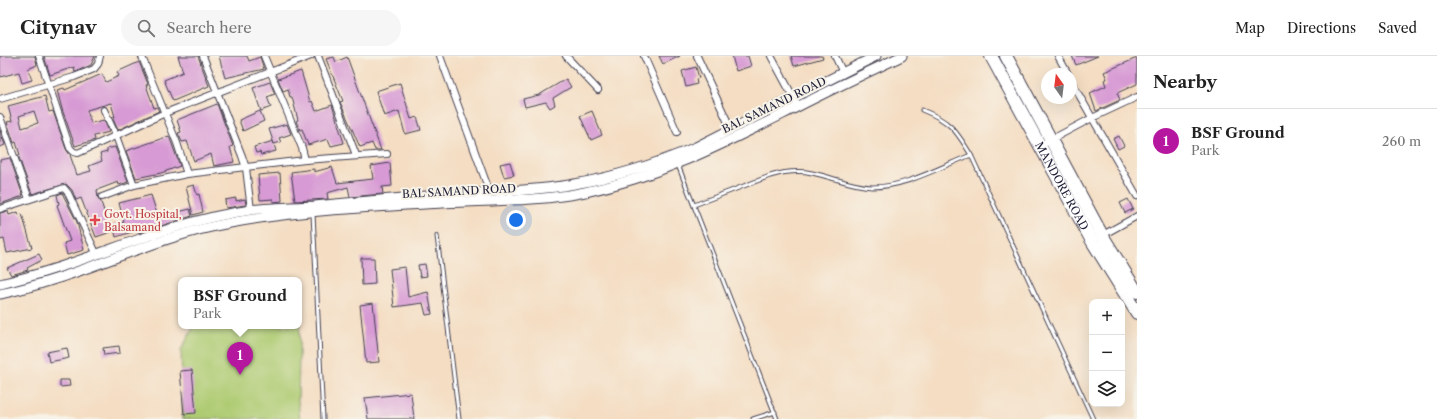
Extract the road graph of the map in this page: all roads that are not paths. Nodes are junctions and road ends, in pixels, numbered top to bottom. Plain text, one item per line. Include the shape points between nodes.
1 (39, 56) edge
2 (100, 56) edge
3 (202, 56) edge
4 (264, 56) edge
5 (311, 56) edge
6 (318, 56) edge
7 (440, 56) edge
8 (566, 56) edge
9 (644, 56) edge
10 (697, 56) edge
11 (771, 56) edge
12 (835, 56) edge
13 (876, 56) edge
14 (902, 56) edge
15 (991, 56) edge
16 (1006, 56) edge
17 (1058, 56) edge
18 (142, 57) dead end
19 (1065, 68) edge
20 (270, 70) junction
21 (843, 73) junction
22 (49, 85) junction
23 (598, 90) dead end
24 (218, 92) junction
25 (1077, 92) edge
26 (1137, 97) edge
27 (0, 100) edge
28 (795, 102) junction
29 (104, 110) dead end
30 (922, 110) dead end
31 (165, 113) junction
32 (0, 117) edge
33 (1092, 118) junction
34 (731, 129) junction
35 (677, 132) dead end
36 (116, 136) junction
37 (1050, 139) junction
38 (1039, 146) junction
39 (387, 154) dead end
40 (356, 155) junction
41 (971, 155) junction
42 (305, 160) junction
43 (678, 164) junction
44 (246, 168) junction
45 (187, 174) junction
46 (134, 185) junction
47 (490, 193) junction
48 (1137, 196) edge
49 (102, 197) dead end
50 (29, 199) junction
51 (694, 205) junction
52 (0, 209) edge
53 (313, 209) junction
54 (251, 210) junction
55 (1137, 216) edge
56 (160, 236) junction
57 (437, 236) dead end
58 (1097, 238) junction
59 (97, 254) junction
60 (0, 284) edge
61 (1137, 292) edge
62 (0, 294) edge
63 (1137, 313) edge
64 (775, 412) junction
65 (323, 419) edge
66 (459, 419) edge
67 (753, 419) edge
68 (777, 419) edge
69 (1093, 419) edge

1 - 22 street
2 - 22 street via 94,69
3 - 24 street
4 - 20 street
5 - 20 street
6 - 40 street
7 - 47 street
8 - 23 street
9 - 35 street
10 - 34 street
11 - 28 street
12 - 21 street
13 - 21 main road, BAL SAMAND ROAD
14 - 28 main road, BAL SAMAND ROAD
15 - 38 highway, MANDORE ROAD
16 - 37 highway, MANDORE ROAD
17 - 19 street
18 - 31 street
20 - 24 street
20 - 42 street
21 - 28 main road, BAL SAMAND ROAD
22 - 27 street
22 - 36 street via 70,148 74,152 78,153
24 - 31 street
24 - 44 street
25 - 33 street
26 - 33 street
28 - 34 main road, BAL SAMAND ROAD
28 - 43 main road, BAL SAMAND ROAD
29 - 36 street
30 - 41 lane via 942,119 956,132
31 - 36 street
31 - 45 street
32 - 50 street
33 - 37 street
33 - 48 street
34 - 47 main road, BAL SAMAND ROAD via 674,156 609,175 569,185
36 - 46 street
37 - 38 street
37 - 58 highway, MANDORE ROAD
38 - 58 highway, MANDORE ROAD
39 - 40 street
40 - 42 street
41 - 51 lane via 901,183 884,186 860,185 811,173 782,173
41 - 69 lane
42 - 44 street
43 - 51 lane
43 - 53 main road, BAL SAMAND ROAD via 606,187 552,197
44 - 45 street
44 - 54 street
45 - 46 street
46 - 49 street
47 - 53 main road, BAL SAMAND ROAD via 442,195
50 - 52 street
50 - 59 street via 64,188
51 - 64 lane
53 - 54 main road, BAL SAMAND ROAD
53 - 56 main road, BAL SAMAND ROAD
53 - 65 lane
54 - 56 main road, BAL SAMAND ROAD via 206,218
55 - 58 street
56 - 59 main road, BAL SAMAND ROAD
56 - 62 main road, BAL SAMAND ROAD via 43,284
57 - 66 lane
58 - 61 highway, MANDORE ROAD
58 - 63 highway, MANDORE ROAD
59 - 60 main road, BAL SAMAND ROAD via 53,270
64 - 67 lane
64 - 68 lane

